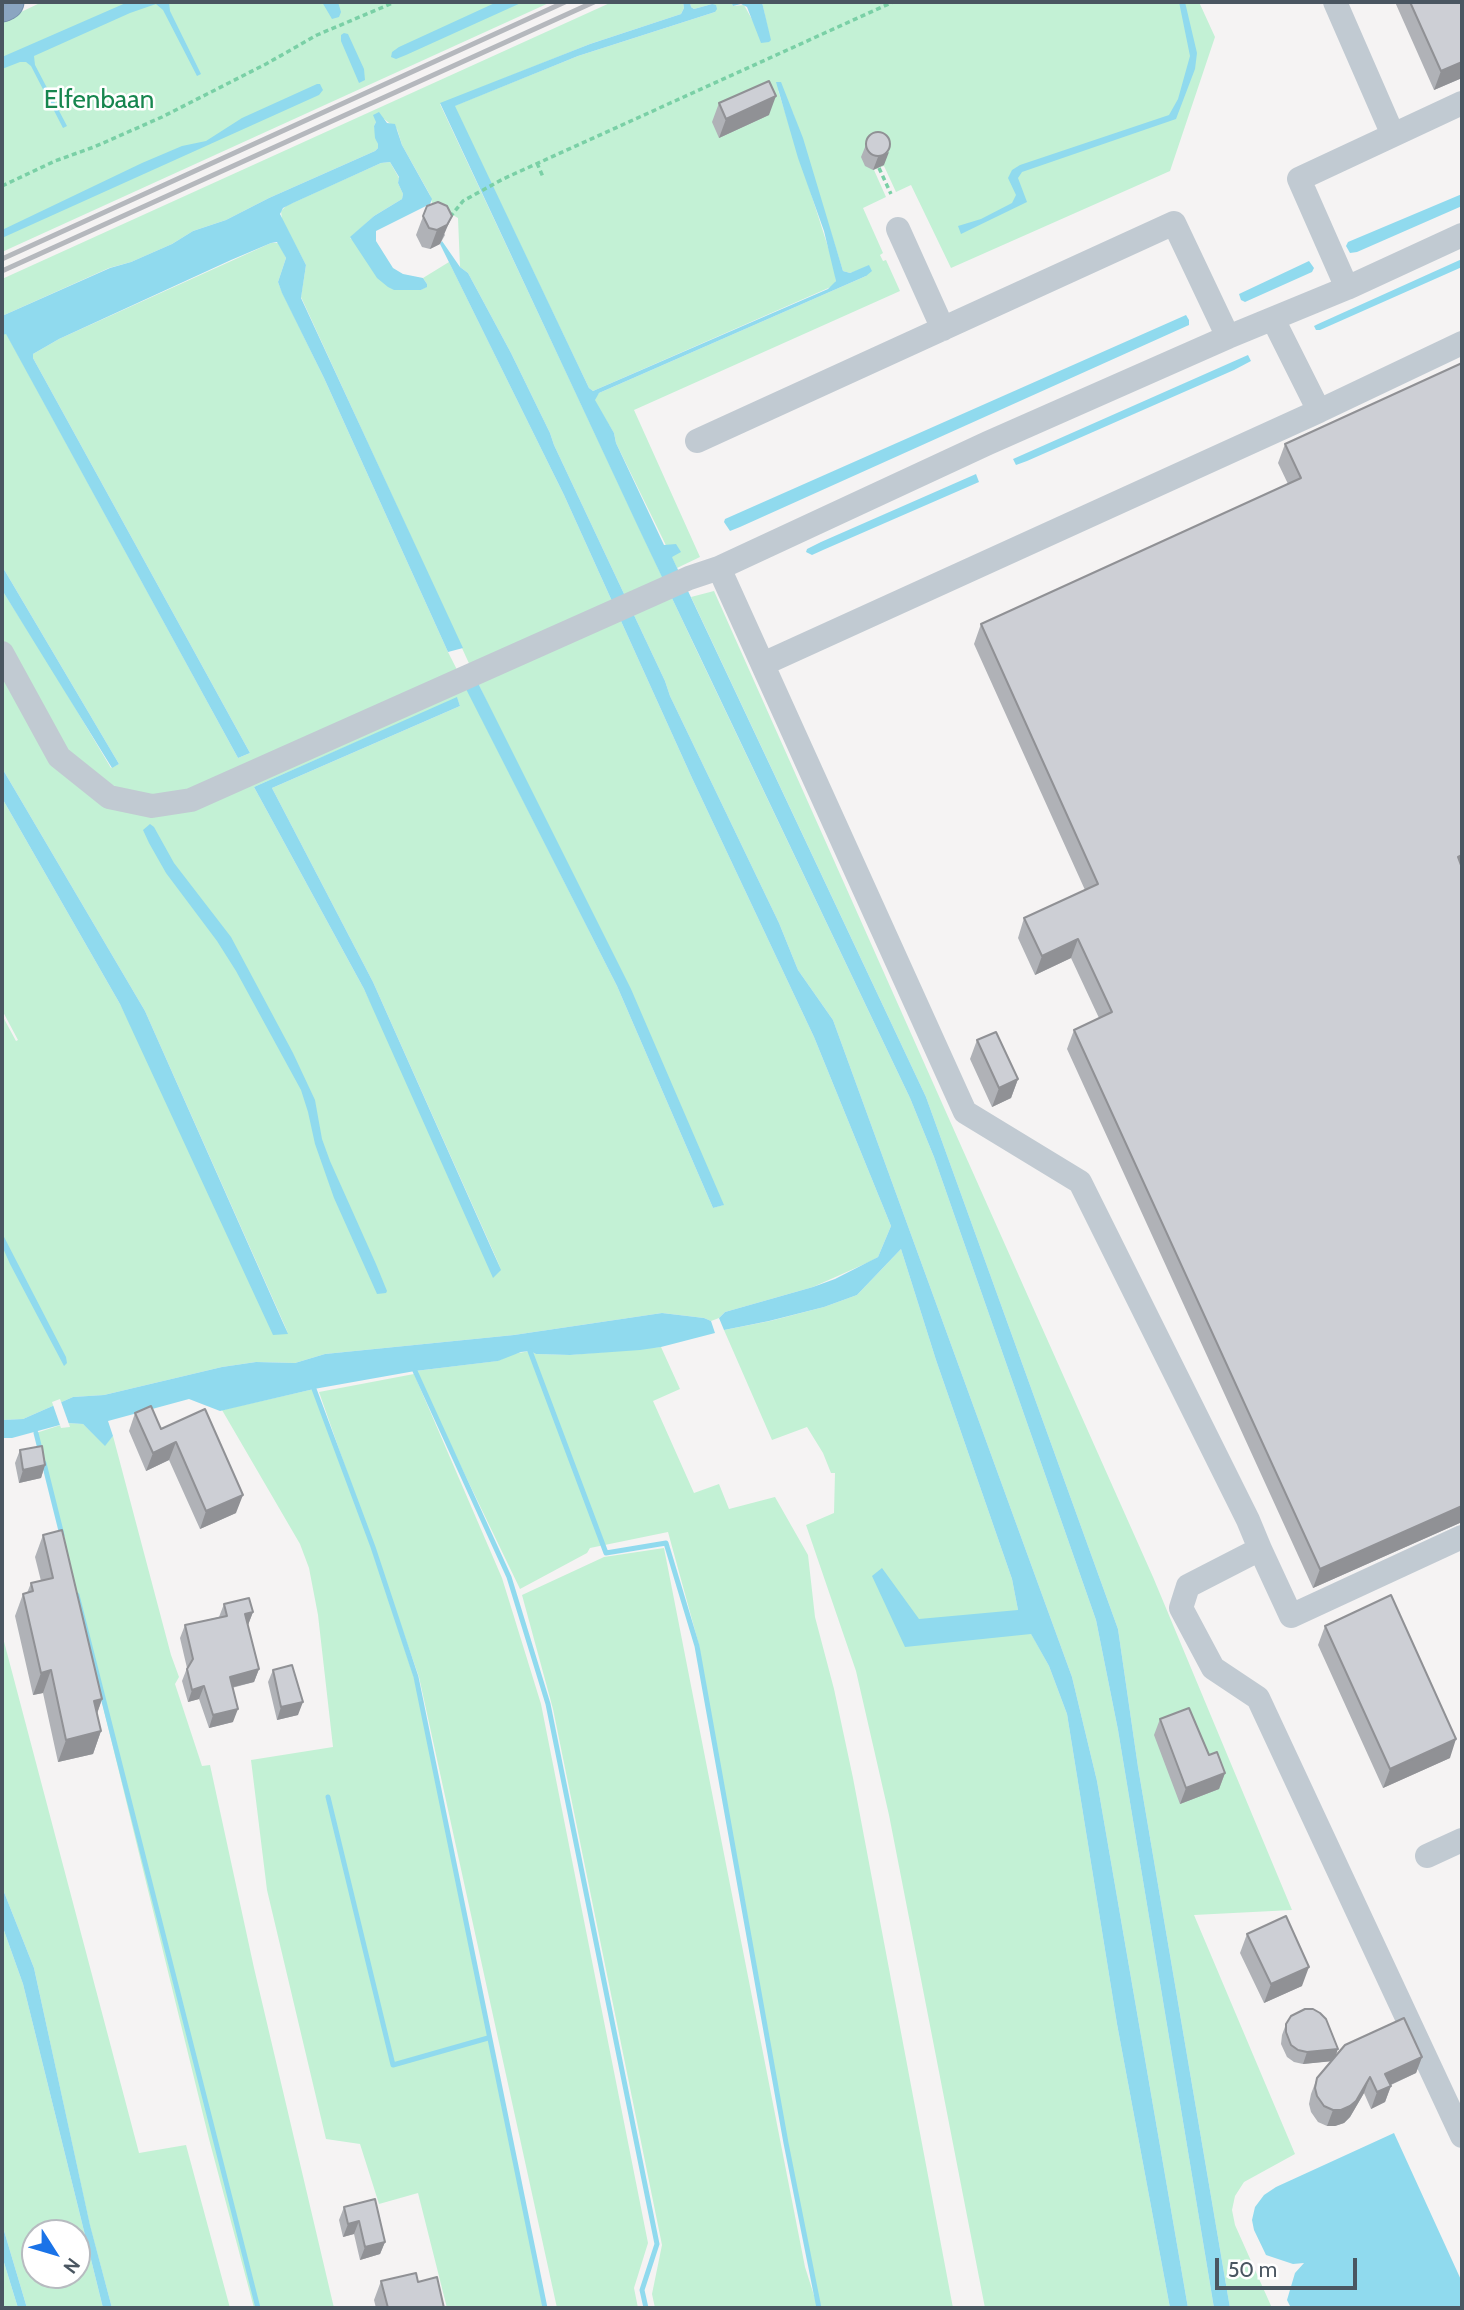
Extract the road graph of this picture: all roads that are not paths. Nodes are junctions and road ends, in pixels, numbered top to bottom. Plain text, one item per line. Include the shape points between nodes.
1 (1335, 2) edge
2 (1462, 103) edge
3 (1393, 135) junction
4 (898, 229) dead end
5 (1462, 235) edge
6 (1347, 288) junction
7 (1273, 319) junction
8 (943, 329) junction
9 (1228, 337) junction
10 (1462, 343) edge
11 (1320, 411) junction
12 (697, 441) dead end
13 (719, 568) junction
14 (2, 653) edge
15 (763, 664) junction
16 (1462, 1536) edge
17 (1260, 1549) junction
18 (1462, 1840) edge
19 (1427, 1856) dead end
20 (1462, 2136) edge

1 - 3 lane
2 - 3 lane
3 - 6 lane via 1299,179
4 - 8 lane
5 - 6 lane
6 - 7 lane
7 - 9 lane
7 - 11 lane
8 - 9 lane via 1174,223
8 - 12 lane
9 - 13 lane
10 - 11 lane
11 - 15 lane
13 - 14 lane via 191,800 152,806 109,797 59,757
13 - 15 lane
15 - 17 lane via 965,1112 1080,1182
16 - 17 lane via 1291,1616
17 - 20 lane via 1188,1586 1181,1608 1213,1668 1258,1698
18 - 19 lane

